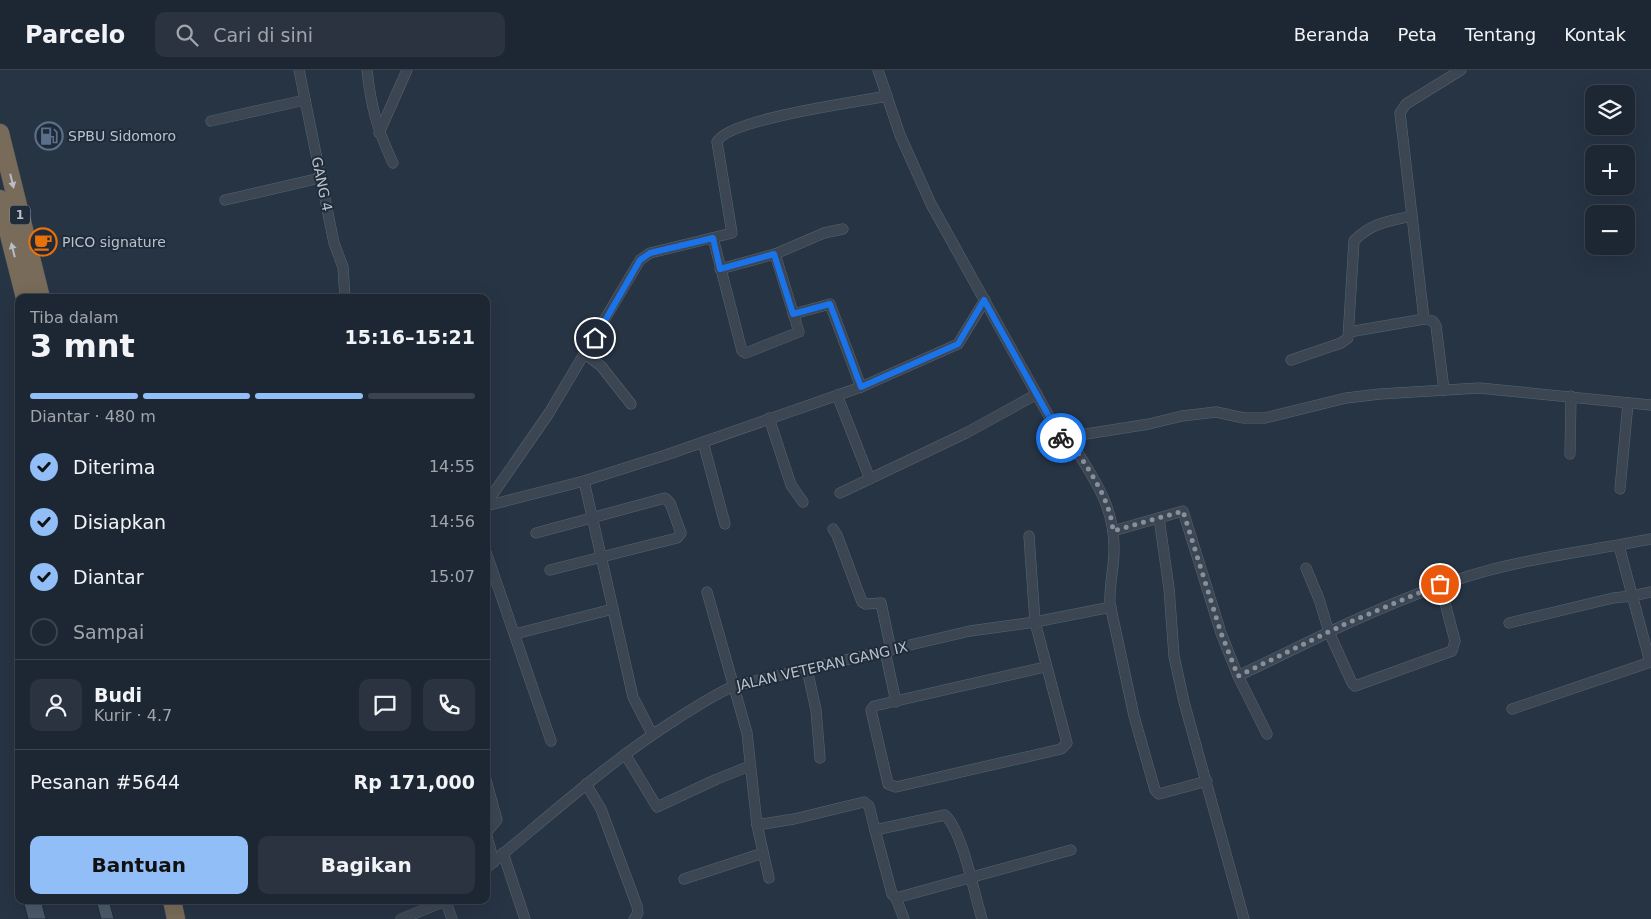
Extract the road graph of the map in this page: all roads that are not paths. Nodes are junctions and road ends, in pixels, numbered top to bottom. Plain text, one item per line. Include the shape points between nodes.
1 (299, 70) edge
2 (367, 70) edge
3 (407, 70) edge
4 (878, 70) edge
5 (1461, 70) edge
6 (887, 96) junction
7 (305, 100) junction
8 (211, 121) dead end
9 (0, 133) edge
10 (379, 133) junction
11 (393, 163) dead end
12 (320, 178) junction
13 (0, 199) edge
14 (225, 200) dead end
15 (1412, 216) junction
16 (843, 229) dead end
17 (713, 238) junction
18 (774, 254) junction
19 (720, 269) junction
20 (24, 294) edge
21 (40, 294) edge
22 (345, 294) edge
23 (984, 300) junction
24 (793, 314) junction
25 (1424, 319) junction
26 (1349, 332) junction
27 (586, 354) junction
28 (1291, 360) dead end
29 (861, 387) junction
30 (1444, 390) junction
31 (1036, 394) junction
32 (837, 395) junction
33 (1571, 396) junction
34 (1628, 403) junction
35 (631, 404) dead end
36 (1651, 405) edge
37 (769, 418) junction
38 (1068, 437) junction
39 (703, 442) junction
40 (1570, 454) dead end
41 (870, 479) junction
42 (584, 481) junction
43 (1620, 488) dead end
44 (840, 493) dead end
45 (490, 499) edge
46 (803, 502) dead end
47 (490, 504) edge
48 (592, 518) junction
49 (1159, 518) junction
50 (725, 524) dead end
51 (833, 529) dead end
52 (1113, 531) junction
53 (536, 533) dead end
54 (1029, 536) dead end
55 (1651, 539) edge
56 (1619, 546) junction
57 (601, 556) junction
58 (490, 563) edge
59 (1306, 568) dead end
60 (550, 570) dead end
61 (1440, 584) junction
62 (707, 592) dead end
63 (1651, 592) edge
64 (1632, 596) junction
65 (1111, 607) junction
66 (613, 609) junction
67 (1035, 622) junction
68 (1509, 623) dead end
69 (1329, 632) junction
70 (515, 634) junction
71 (888, 650) junction
72 (1650, 662) edge
73 (1045, 667) junction
74 (807, 669) junction
75 (1238, 676) junction
76 (734, 686) junction
77 (896, 702) junction
78 (1512, 709) dead end
79 (652, 734) junction
80 (1267, 734) dead end
81 (552, 741) dead end
82 (625, 754) junction
83 (820, 758) dead end
84 (750, 766) junction
85 (1207, 781) junction
86 (586, 784) junction
87 (490, 795) edge
88 (757, 825) junction
89 (490, 828) edge
90 (875, 830) junction
91 (1072, 850) dead end
92 (503, 853) junction
93 (763, 853) junction
94 (490, 865) edge
95 (769, 878) dead end
96 (684, 879) dead end
97 (970, 879) junction
98 (896, 898) junction
99 (173, 904) edge
100 (183, 904) edge
101 (439, 904) edge
102 (448, 904) edge
103 (176, 919) edge
104 (186, 919) edge
105 (401, 919) edge
106 (452, 919) edge
107 (524, 919) edge
108 (634, 919) edge
109 (904, 919) edge
110 (982, 919) edge
111 (1244, 919) edge

1 - 7 street, GANG 4
2 - 10 street
3 - 10 street
4 - 6 street
5 - 15 street via 1406,104 1400,113
6 - 17 street via 754,121 720,136 717,142 734,231 730,235
6 - 23 street via 900,135 932,204
7 - 8 street
7 - 12 street, GANG 4
9 -> 21 highway, 1
10 - 11 street
12 - 14 street
12 - 22 street, GANG 4 via 334,244 343,267
20 -> 13 highway, 1
15 - 25 street
15 - 26 street via 1374,225 1354,241
16 - 18 street via 808,239
17 - 19 street
17 - 27 street via 650,253 640,260
18 - 19 street
18 - 24 street
19 - 24 street via 742,351 746,353 798,332
23 - 29 street via 958,344
23 - 31 street
24 - 29 street via 830,304
25 - 26 street
25 - 30 street via 1433,321 1436,326
26 - 28 street via 1348,338 1341,342
27 - 35 street via 601,366
27 - 45 street
29 - 32 street
30 - 33 street via 1478,388
30 - 38 street via 1346,398 1265,418 1244,418 1216,412 1182,416
31 - 38 street via 1061,438
31 - 41 street via 966,433
32 - 37 street
32 - 41 street
33 - 34 street
33 - 40 street
34 - 36 street
34 - 43 street
37 - 39 street
37 - 46 street via 791,485
38 - 52 street via 1106,500
39 - 42 street
39 - 50 street
41 - 44 street
42 - 47 street
42 - 48 street
48 - 53 street
48 - 57 street
48 - 57 street via 666,498 681,533 677,538
49 - 52 street
49 - 75 street via 1181,510 1185,514 1221,633
49 - 85 street via 1170,588 1174,656
51 - 71 street via 862,602 881,603
52 - 65 street
54 - 67 street
55 - 56 street
56 - 61 street via 1552,556
56 - 64 street
57 - 60 street
57 - 66 street
58 - 70 street
59 - 69 street
61 - 69 street
61 - 69 street via 1455,641 1454,648 1446,654 1355,686
62 - 76 street
63 - 64 street
64 - 68 street
64 - 72 street
65 - 67 street, JALAN VETERAN GANG IX
65 - 85 street via 1134,716 1155,790 1159,794
66 - 70 street
66 - 79 street via 633,697
67 - 71 street, JALAN VETERAN GANG IX via 970,631
67 - 73 street
69 - 75 street
70 - 81 street
71 - 74 street, JALAN VETERAN GANG IX
71 - 77 street
72 - 78 street
73 - 77 street
73 - 77 street via 1067,742 1064,747 896,787 888,784 871,710 879,704
74 - 76 street, JALAN VETERAN GANG IX
74 - 83 street via 816,710
75 - 80 street
76 - 79 street, JALAN VETERAN GANG IX
76 - 84 street via 747,733
79 - 82 street, JALAN VETERAN GANG IX
82 - 84 street via 657,807
82 - 86 street, JALAN VETERAN GANG IX
84 - 88 street
85 - 111 street
86 - 92 street, JALAN VETERAN GANG IX
86 - 108 street via 601,809 637,906 638,913
87 - 89 street via 497,820
88 - 90 street via 864,802 870,806
88 - 93 street
90 - 97 street via 945,814 956,832
90 - 98 street via 892,894
91 - 97 street
92 - 94 street, JALAN VETERAN GANG IX
92 - 107 street
93 - 95 street
93 - 96 street
97 - 98 street
97 - 110 street
98 - 109 street
99 - 103 highway
100 - 104 highway
101 - 105 street
102 - 106 street

